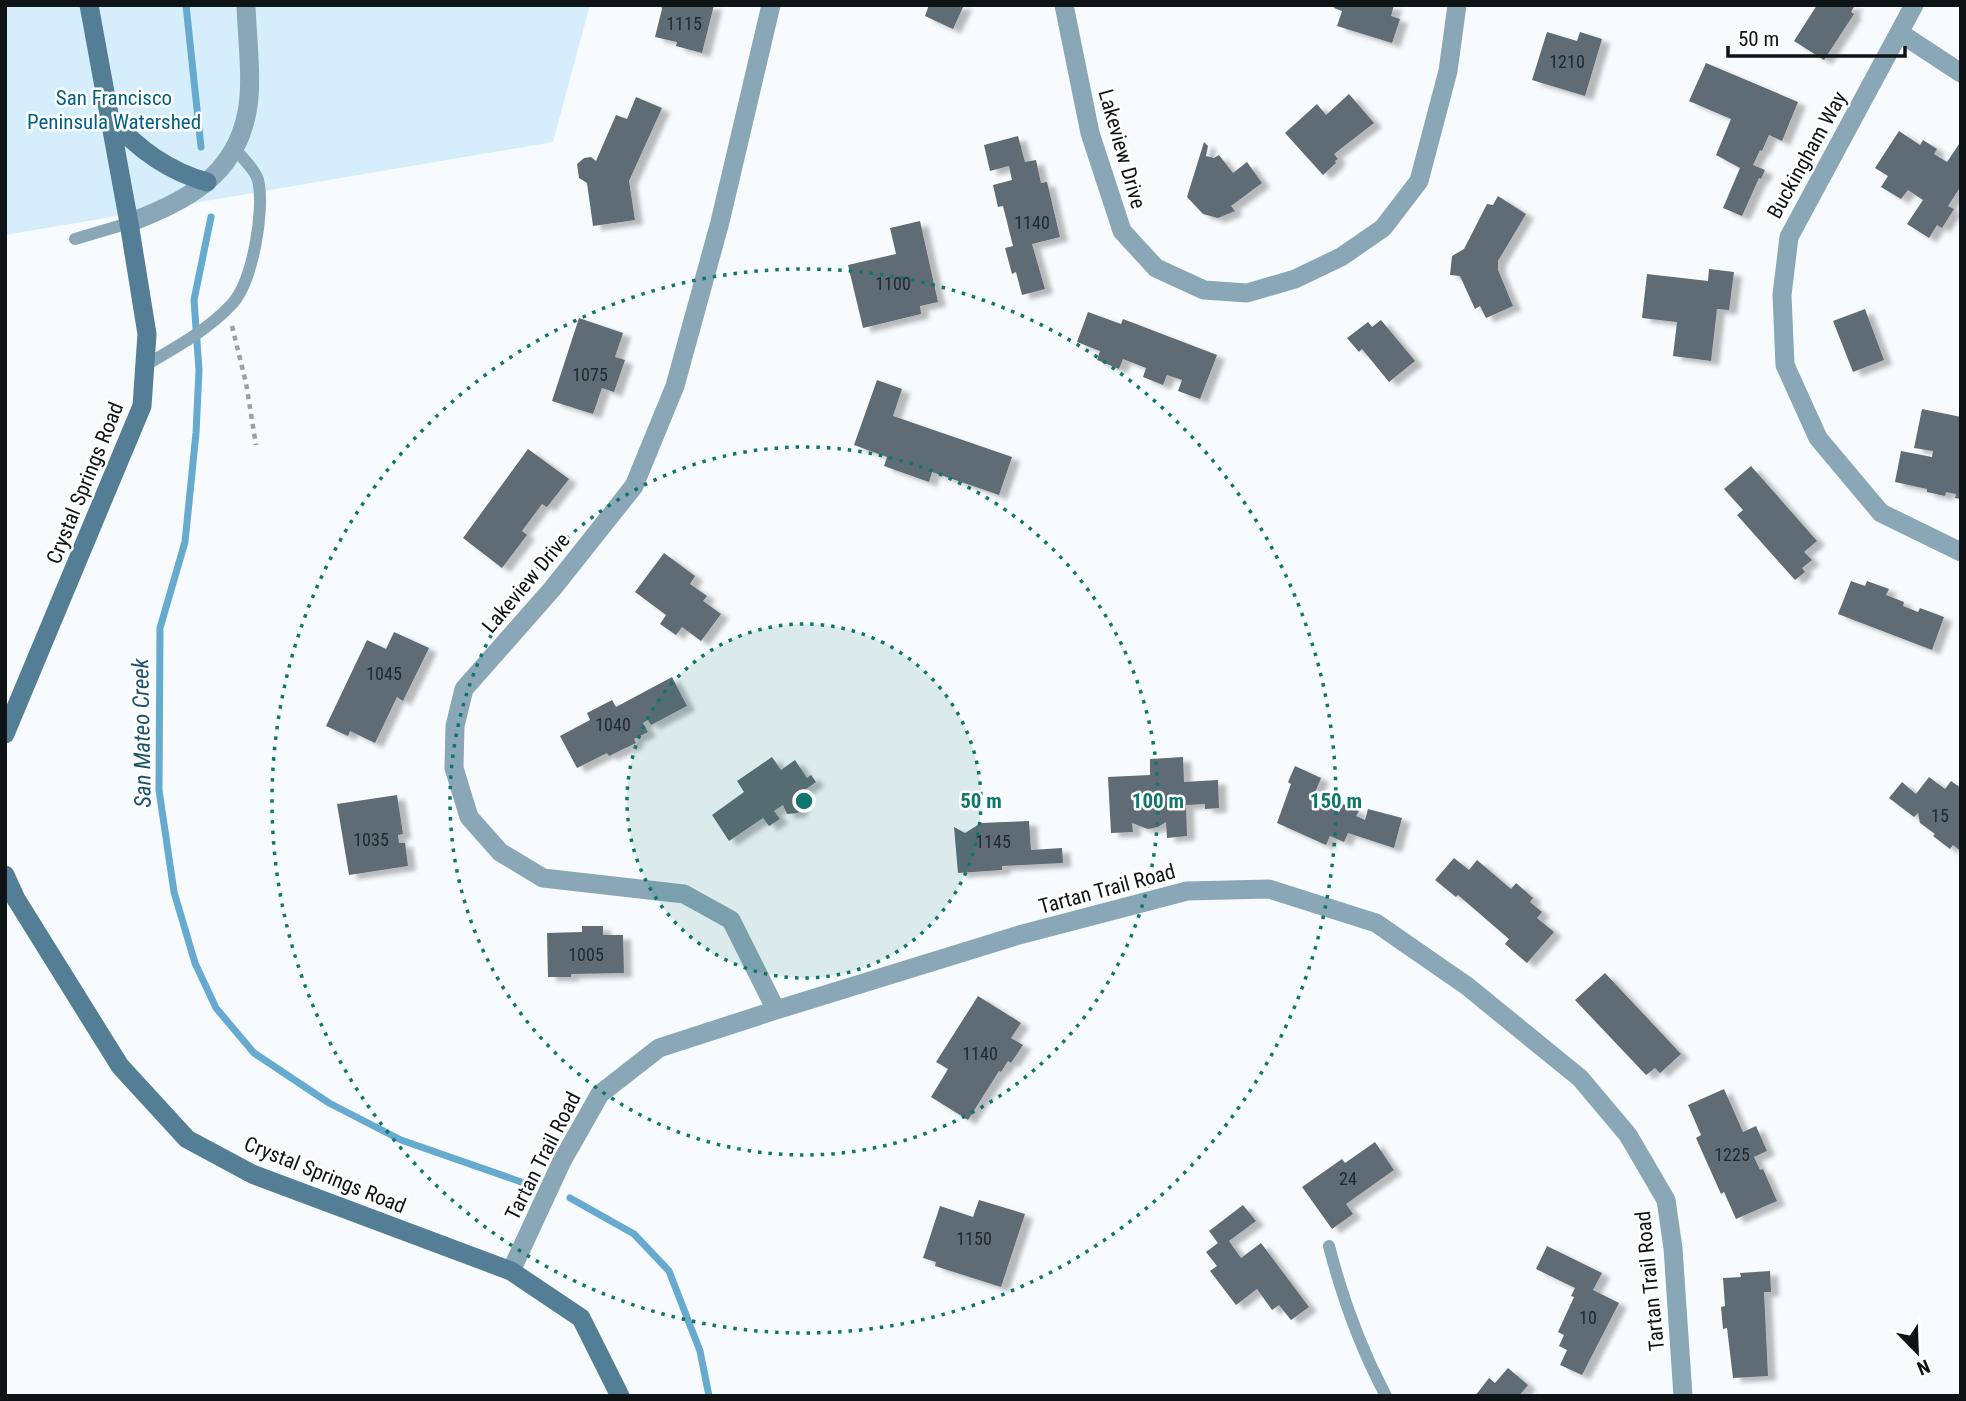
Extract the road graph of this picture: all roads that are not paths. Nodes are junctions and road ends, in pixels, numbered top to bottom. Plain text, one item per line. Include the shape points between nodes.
1 (89, 5) edge
2 (246, 5) edge
3 (771, 5) edge
4 (1064, 5) edge
5 (1457, 5) edge
6 (1914, 5) edge
7 (1900, 33) junction
8 (1961, 72) edge
9 (109, 116) junction
10 (236, 150) junction
11 (207, 182) junction
12 (129, 223) junction
13 (75, 239) dead end
14 (145, 366) junction
15 (1961, 552) edge
16 (5, 734) edge
17 (5, 875) edge
18 (776, 1010) junction
19 (1328, 1246) dead end
20 (511, 1271) junction
21 (620, 1396) edge
22 (1386, 1396) edge
23 (1683, 1396) edge

1 - 9 main road, Crystal Springs Road
2 - 10 street via 247,111
3 - 18 street, Lakeview Drive via 720,222 675,386 639,474 554,588 464,689 455,726 454,768 469,817 500,852 543,878 684,894 731,920
4 - 5 street, Lakeview Drive via 1090,133 1122,231 1156,268 1204,290 1247,293 1295,279 1342,257 1383,228 1419,181 1448,71
6 - 7 street, Buckingham Way
7 - 8 street
7 - 15 street, Buckingham Way via 1788,236 1782,295 1785,365 1818,438 1881,513
9 - 11 main road via 153,158
9 - 12 main road, Crystal Springs Road
10 - 11 street
10 - 14 lane via 258,177 260,205 247,278 234,301 212,322
11 - 12 street via 175,204
12 - 13 lane
12 - 14 main road, Crystal Springs Road via 146,334
14 - 16 main road, Crystal Springs Road via 142,406
17 - 20 main road, Crystal Springs Road via 120,1066 187,1139 252,1174
18 - 20 street, Tartan Trail Road via 659,1048 600,1094 562,1161
18 - 23 street, Tartan Trail Road via 1019,935 1187,891 1269,889 1376,923 1468,986 1580,1077 1628,1135 1665,1200 1673,1248
19 - 22 lane via 1358,1334
20 - 21 main road, Crystal Springs Road via 581,1318

